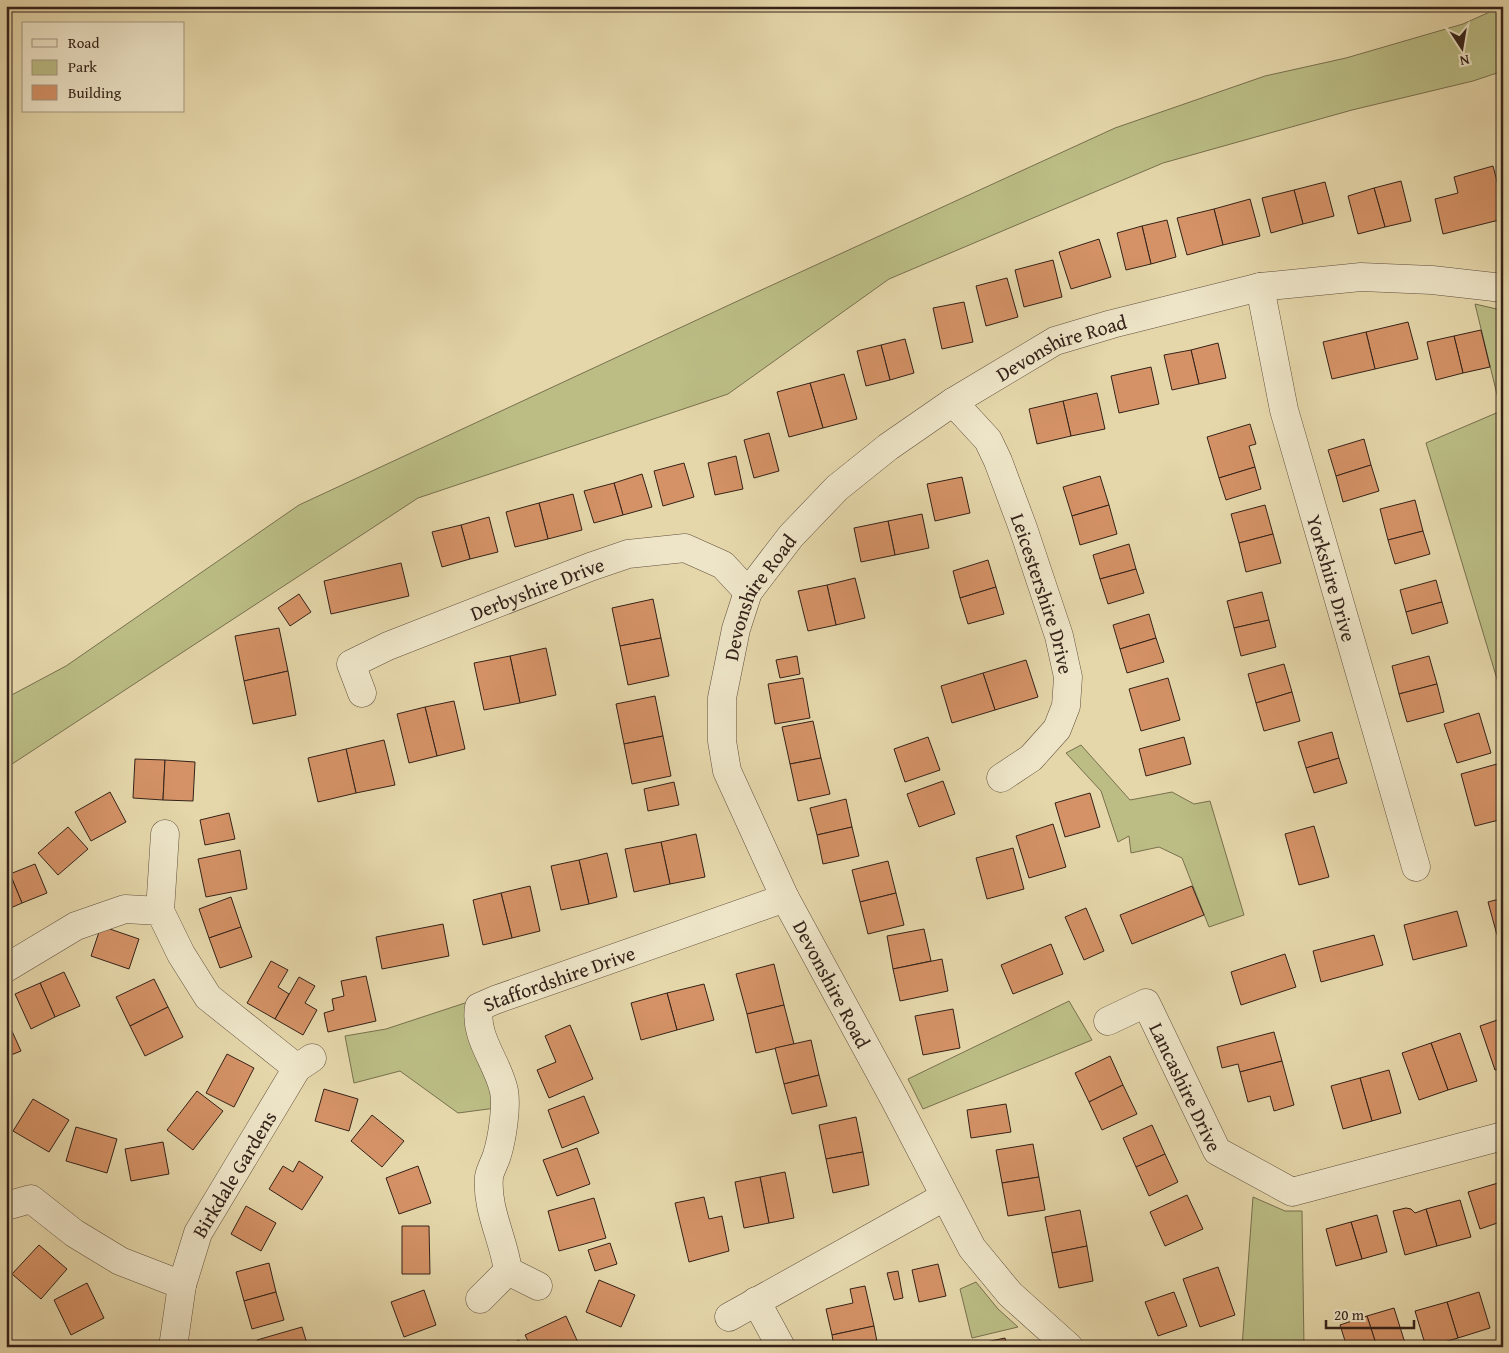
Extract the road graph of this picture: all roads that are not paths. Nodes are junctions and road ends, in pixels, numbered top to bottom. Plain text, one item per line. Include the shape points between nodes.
1 (1260, 287) junction
2 (1503, 288) edge
3 (953, 402) junction
4 (748, 592) junction
5 (362, 693) dead end
6 (1000, 778) dead end
7 (165, 834) dead end
8 (1416, 867) dead end
9 (785, 898) junction
10 (160, 911) junction
11 (6, 968) edge
12 (1108, 1021) dead end
13 (1503, 1136) edge
14 (944, 1197) junction
15 (6, 1206) edge
16 (508, 1270) junction
17 (182, 1285) junction
18 (538, 1286) dead end
19 (480, 1299) dead end
20 (756, 1302) junction
21 (729, 1317) dead end
22 (173, 1347) edge
23 (780, 1347) edge
24 (1069, 1347) edge

1 - 2 street, Devonshire Road via 1361,278 1432,280
1 - 3 street, Devonshire Road via 1055,341
1 - 8 street, Yorkshire Drive via 1284,410
3 - 4 street, Devonshire Road via 888,447 837,488 791,536
3 - 6 street, Leicestershire Drive via 988,440 998,461 1056,627 1068,677 1066,706 1057,729 1031,758
4 - 5 street, Derbyshire Drive via 723,565 685,548 628,554 397,643 351,664
4 - 9 street, Devonshire Road via 736,629 722,698 722,741 727,771
7 - 10 street
9 - 14 street, Devonshire Road
9 - 16 street, Staffordshire Drive via 478,1007 477,1019 504,1091 503,1136 489,1176 497,1232
10 - 11 street via 125,909 76,926
10 - 17 street, Birkdale Gardens via 208,997 252,1034 305,1063 198,1232
12 - 13 street, Lancashire Drive via 1146,1003 1217,1151 1292,1192
14 - 20 street
14 - 24 street, Devonshire Road via 972,1248 1010,1294
15 - 17 street via 31,1199 74,1233 120,1261
16 - 18 street
16 - 19 street
17 - 22 street, Birkdale Gardens
20 - 21 street
20 - 23 street

